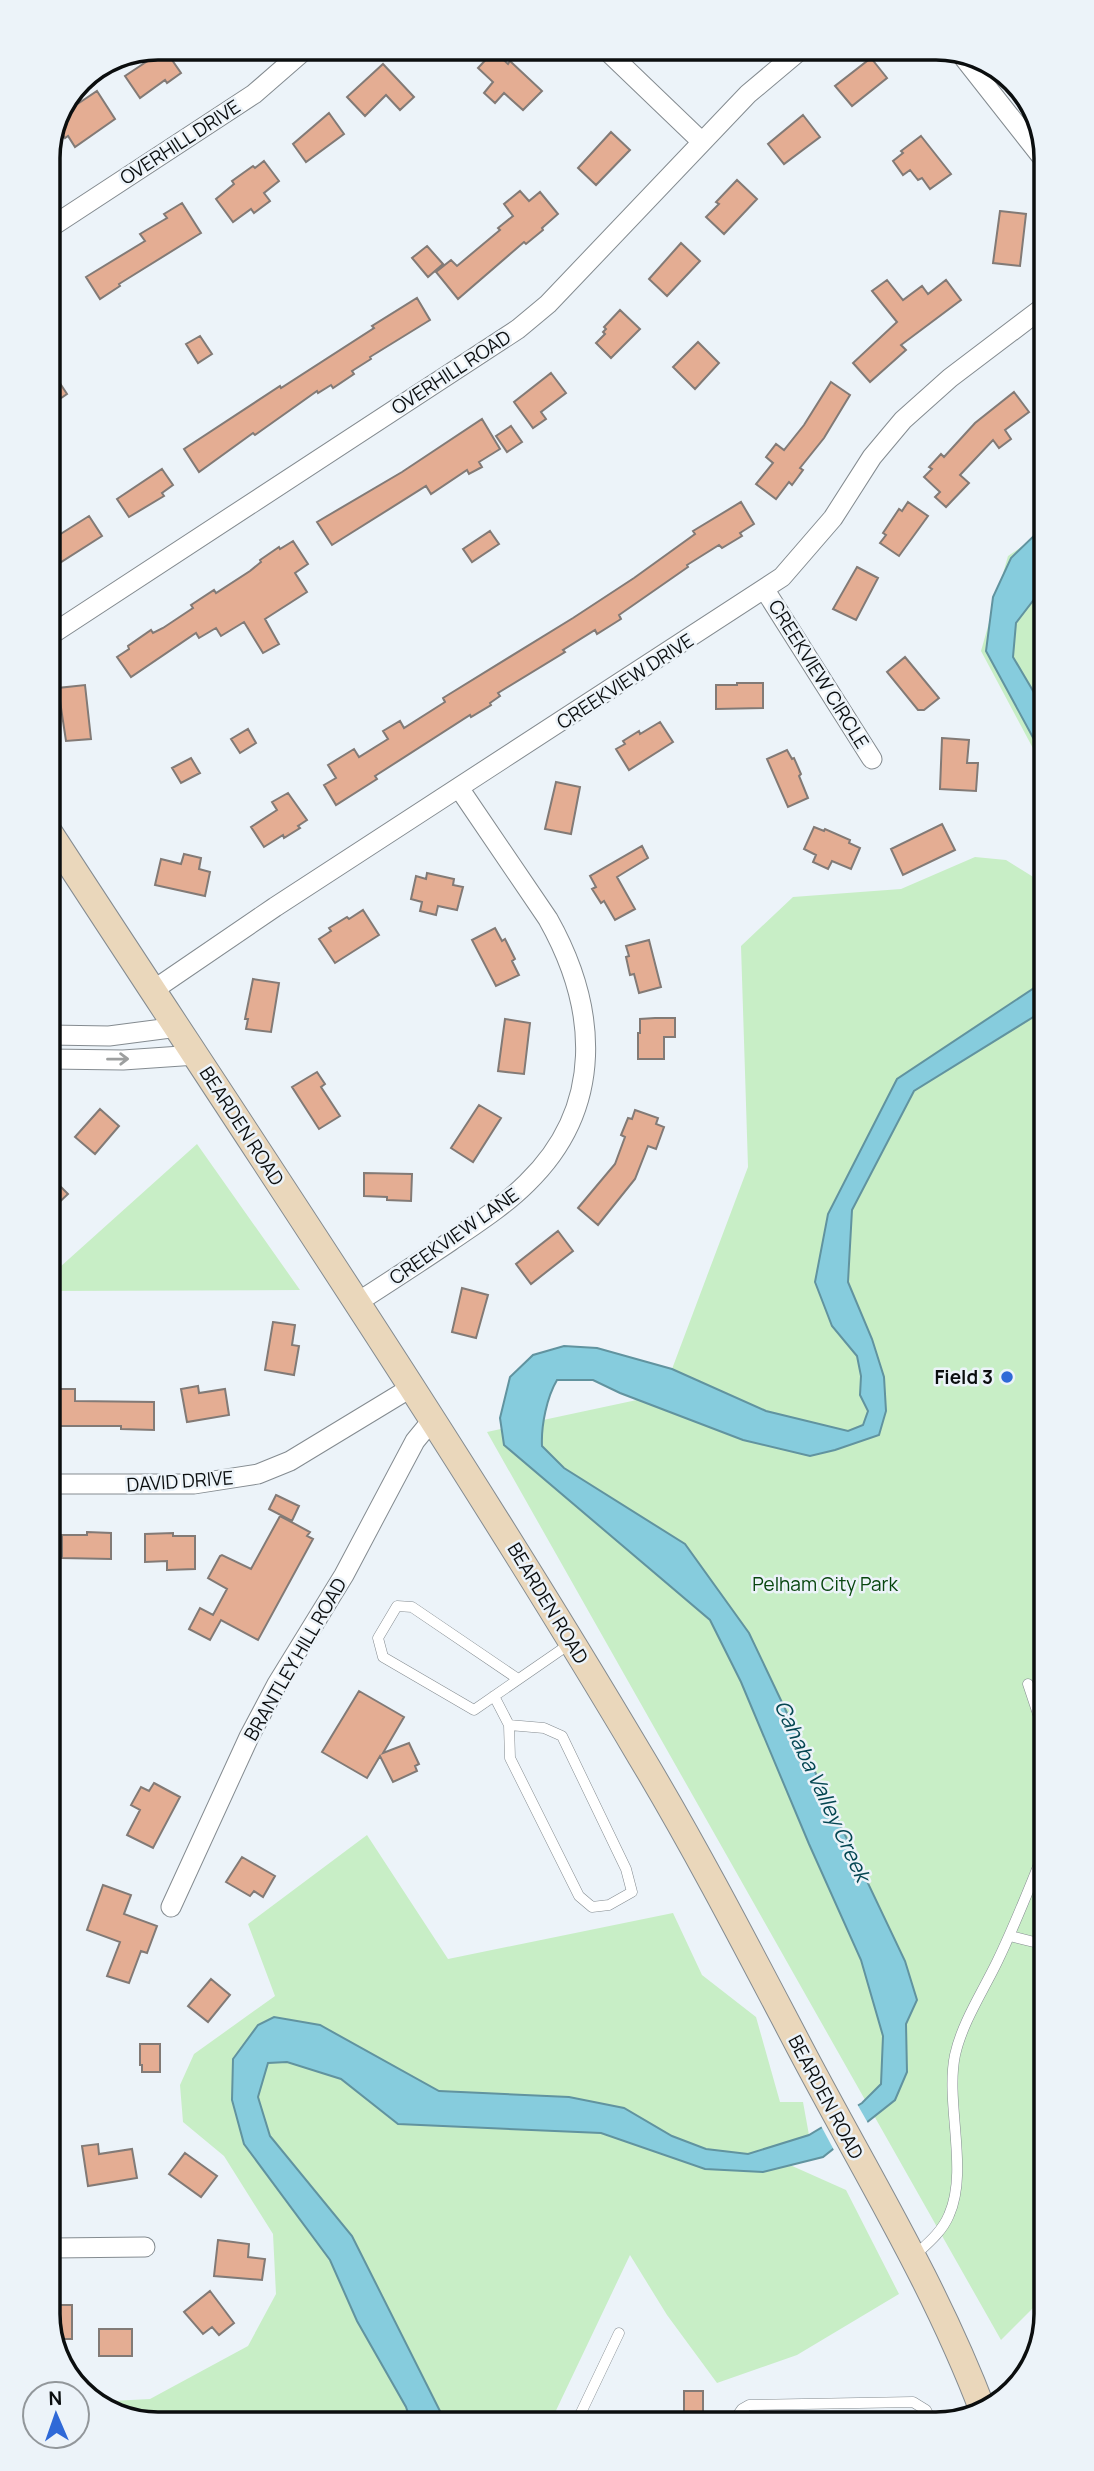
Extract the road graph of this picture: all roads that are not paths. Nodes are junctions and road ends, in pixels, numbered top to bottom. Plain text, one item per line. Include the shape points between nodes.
1 (293, 60) edge
2 (617, 60) edge
3 (789, 60) edge
4 (970, 66) edge
5 (702, 142) junction
6 (1034, 147) edge
7 (60, 221) edge
8 (1034, 314) edge
9 (765, 590) junction
10 (60, 629) edge
11 (872, 758) dead end
12 (459, 788) junction
13 (60, 849) edge
14 (152, 990) junction
15 (178, 1027) junction
16 (60, 1035) edge
17 (196, 1055) junction
18 (60, 1059) edge
19 (358, 1302) junction
20 (412, 1387) junction
21 (433, 1419) junction
22 (60, 1484) edge
23 (572, 1643) junction
24 (518, 1679) junction
25 (1028, 1684) dead end
26 (494, 1696) junction
27 (1034, 1702) edge
28 (509, 1725) junction
29 (1034, 1876) edge
30 (171, 1907) dead end
31 (1010, 1936) junction
32 (1034, 1942) edge
33 (145, 2247) dead end
34 (60, 2248) edge
35 (913, 2257) junction
36 (619, 2333) dead end
37 (980, 2401) edge
38 (582, 2412) edge
39 (740, 2412) edge
40 (927, 2412) edge

1 - 7 street, OVERHILL DRIVE via 254,94
2 - 5 street
3 - 5 street, OVERHILL ROAD
4 - 6 street
5 - 10 street, OVERHILL ROAD via 548,304 518,329
8 - 9 street, CREEKVIEW DRIVE via 903,420 808,549
9 - 11 street, CREEKVIEW CIRCLE
9 - 12 street, CREEKVIEW DRIVE
12 - 14 street, CREEKVIEW DRIVE
12 - 19 street, CREEKVIEW LANE via 560,941 585,1017 582,1085 555,1150 528,1182 493,1212
13 - 14 street, BEARDEN ROAD
14 - 15 street, BEARDEN ROAD
15 - 16 street via 109,1037
15 - 17 street, BEARDEN ROAD
18 -> 17 street
17 - 19 street, BEARDEN ROAD
19 - 20 street, BEARDEN ROAD
20 - 21 street, BEARDEN ROAD
20 - 22 street, DAVID DRIVE via 290,1461 258,1474 194,1484
21 - 23 street, BEARDEN ROAD
21 - 30 street, BRANTLEY HILL ROAD via 415,1441 344,1575 277,1684
23 - 24 lane
23 - 35 street, BEARDEN ROAD via 716,1890
24 - 26 lane
24 - 26 lane via 412,1607 397,1606 378,1639 383,1657 474,1710
25 - 27 lane
26 - 28 lane
28 - 28 lane via 510,1758 579,1896 592,1907 609,1905 632,1892 626,1869 562,1736 544,1728
29 - 31 lane
31 - 32 lane
31 - 35 lane via 955,2054 956,2176 950,2215
33 - 34 street
35 - 37 street, BEARDEN ROAD
36 - 38 lane
39 - 40 lane via 749,2405 913,2402

